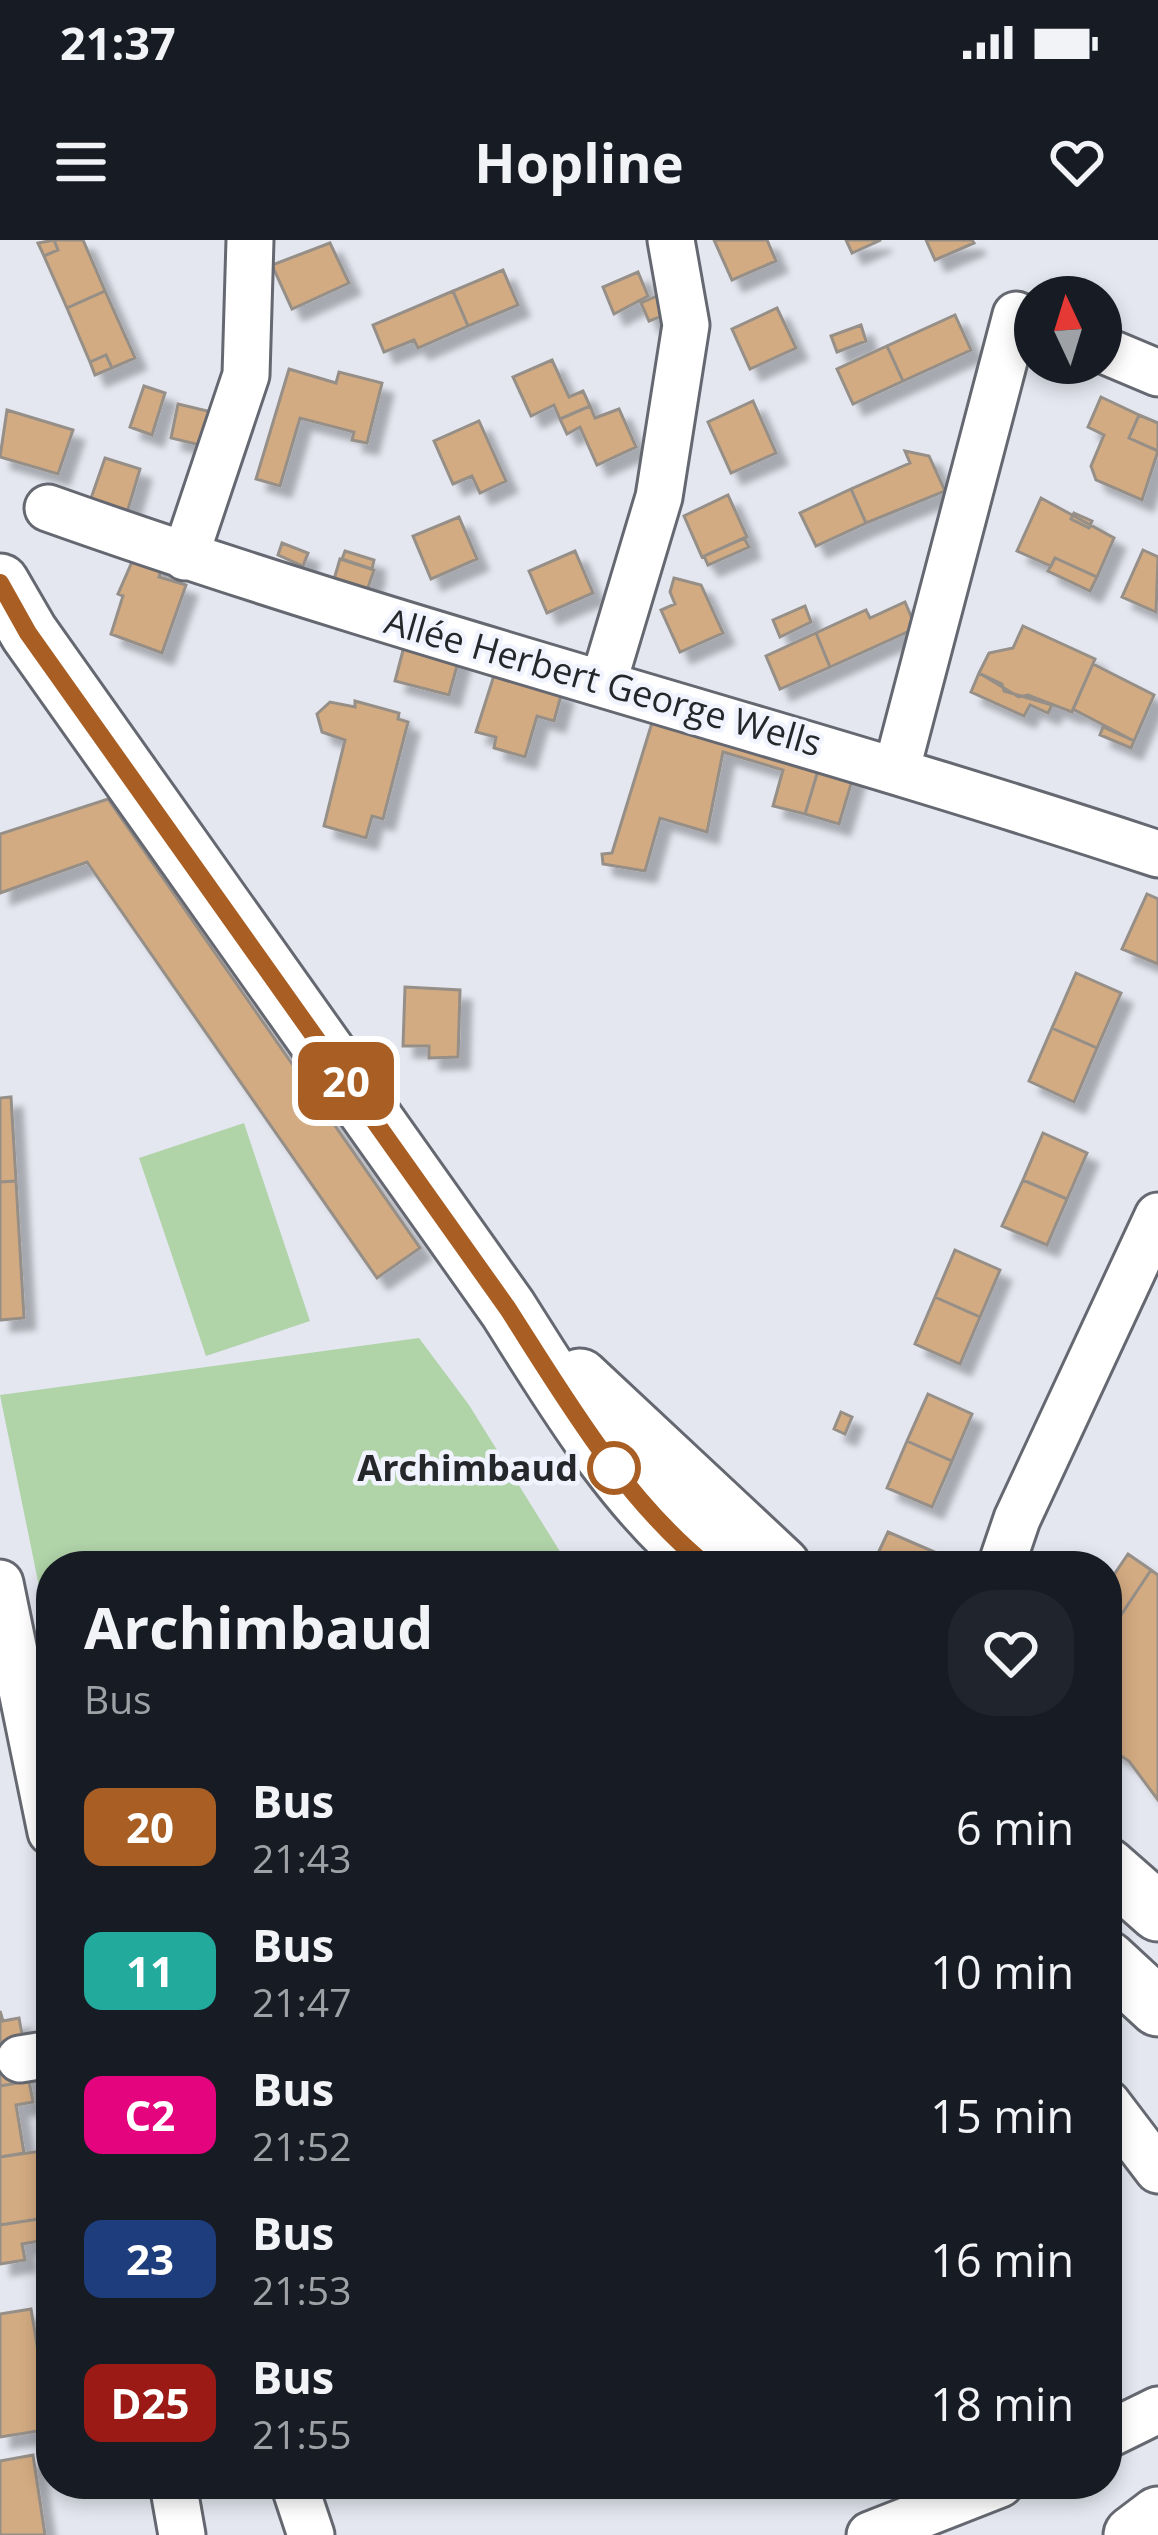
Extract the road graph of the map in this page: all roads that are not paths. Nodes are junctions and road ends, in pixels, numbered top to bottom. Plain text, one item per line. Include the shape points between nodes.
1 (250, 240) edge
2 (671, 240) edge
3 (1014, 323) edge
4 (1122, 358) edge
5 (1158, 373) edge
6 (48, 508) dead end
7 (185, 557) junction
8 (0, 583) edge
9 (14, 637) edge
10 (603, 684) junction
11 (897, 768) junction
12 (1158, 854) edge
13 (1155, 1231) edge
14 (508, 1309) junction
15 (693, 1551) edge
16 (765, 1551) edge
17 (1006, 1551) edge
18 (0, 1583) edge
19 (36, 1740) edge
20 (0, 1766) edge
21 (36, 1780) edge
22 (1122, 1880) edge
23 (1158, 1912) edge
24 (1122, 1974) edge
25 (1158, 2007) edge
26 (1122, 2123) edge
27 (1158, 2170) edge
28 (1158, 2410) edge
29 (1122, 2428) edge
30 (176, 2499) edge
31 (299, 2499) edge
32 (961, 2499) edge
33 (1158, 2516) edge
34 (182, 2535) edge
35 (311, 2535) edge
36 (869, 2535) edge
37 (1133, 2535) edge

1 - 7 street via 246,375
2 - 10 street via 686,325 659,497
3 - 11 street
4 - 5 street
6 - 7 street, Allée Herbert George Wells
7 - 10 street, Allée Herbert George Wells
8 - 9 main road
9 - 14 main road
10 - 11 street, Allée Herbert George Wells
11 - 12 street, Allée Herbert George Wells
13 - 17 street
14 - 15 main road via 614,1468
14 - 16 main road
18 - 19 street
20 - 21 street
22 - 23 main road
24 - 25 main road
26 - 27 street
28 - 29 street
30 - 34 street
31 - 35 street
32 - 36 street
33 - 37 main road

